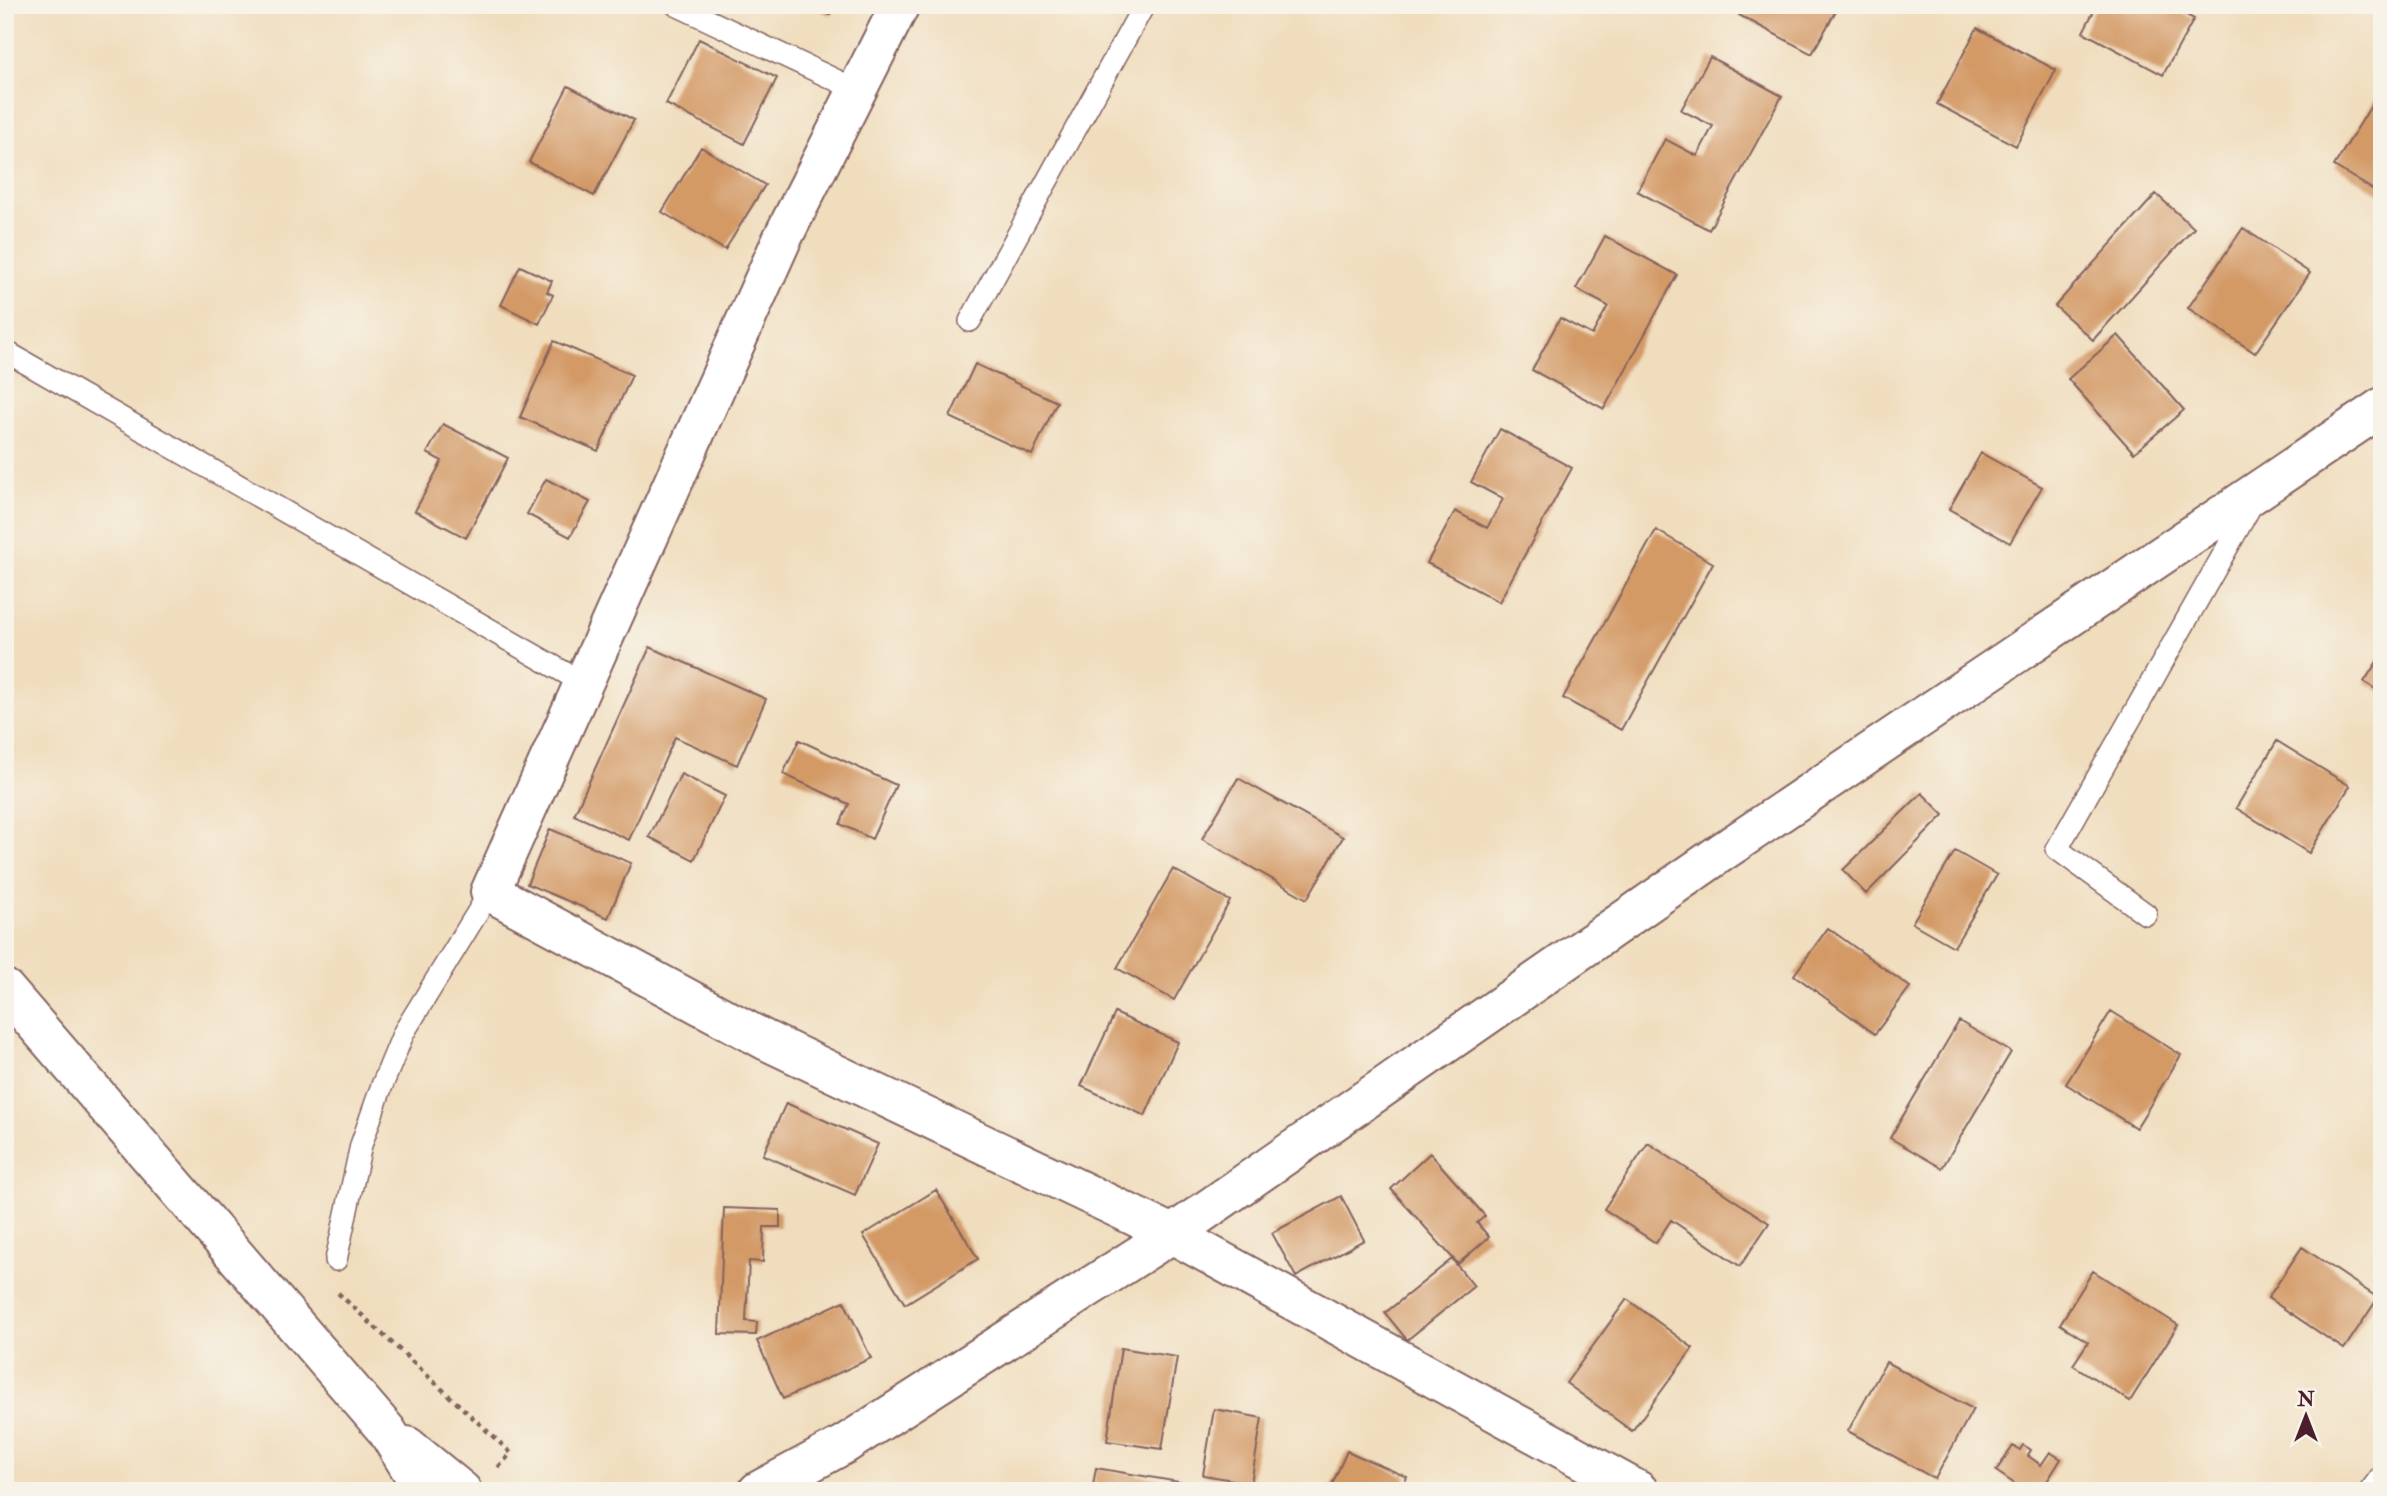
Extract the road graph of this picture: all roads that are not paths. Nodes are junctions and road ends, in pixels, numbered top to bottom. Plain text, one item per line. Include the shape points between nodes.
1 (676, 5) edge
2 (900, 5) edge
3 (1144, 5) edge
4 (856, 90) junction
5 (970, 321) dead end
6 (5, 351) edge
7 (2382, 407) edge
8 (2262, 488) junction
9 (583, 683) junction
10 (490, 892) junction
11 (2146, 914) dead end
12 (5, 989) edge
13 (1172, 1234) junction
14 (337, 1260) road end
15 (387, 1430) junction
16 (845, 1444) junction
17 (2382, 1475) edge
18 (478, 1481) edge
19 (424, 1491) edge
20 (758, 1491) edge
21 (794, 1491) edge
22 (1639, 1491) edge
23 (2370, 1491) edge

1 - 4 lane
2 - 4 street
3 - 5 lane
4 - 9 street via 783,237
6 - 9 lane
7 - 8 street
8 - 11 lane via 2057,849
8 - 13 street via 1722,852
9 - 10 street
10 - 13 street via 765,1040
10 - 14 lane via 404,1032 361,1145
12 - 15 street
13 - 16 street
13 - 22 street
15 - 18 street
15 - 19 street
16 - 20 street
16 - 21 street
17 - 23 lane

